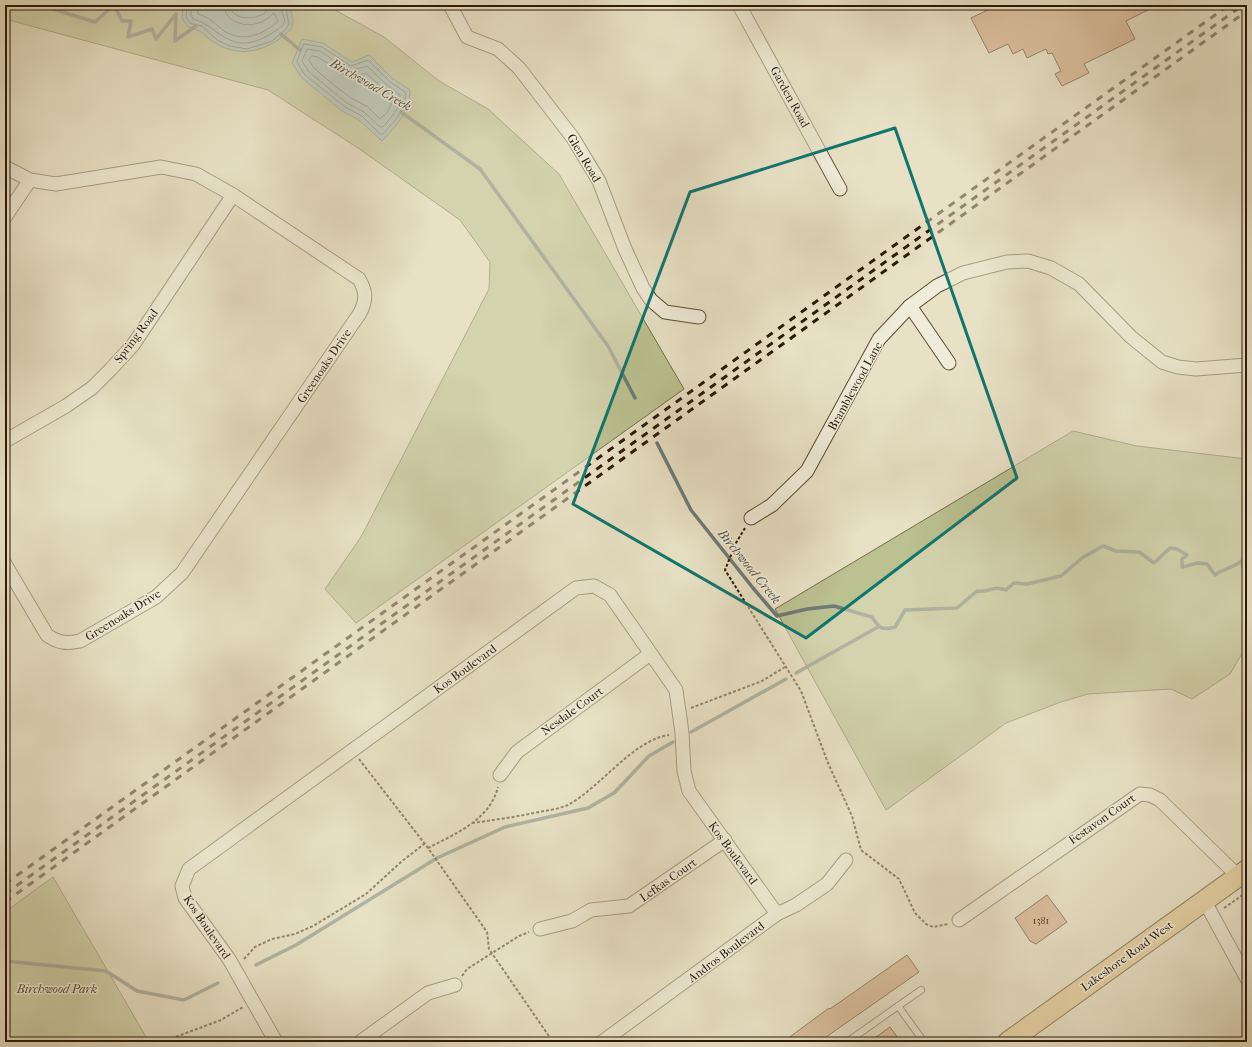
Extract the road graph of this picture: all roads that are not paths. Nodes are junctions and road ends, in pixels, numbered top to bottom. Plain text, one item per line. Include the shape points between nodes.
1 (450, 5) edge
2 (739, 5) edge
3 (5, 167) edge
4 (30, 180) junction
5 (840, 189) dead end
6 (233, 195) junction
7 (5, 218) edge
8 (910, 306) junction
9 (699, 317) dead end
10 (949, 363) dead end
11 (1247, 365) edge
12 (5, 441) edge
13 (751, 518) road end
14 (5, 564) edge
15 (650, 654) junction
16 (500, 775) road end
17 (724, 840) junction
18 (846, 860) dead end
19 (1244, 879) edge
20 (1204, 900) junction
21 (777, 914) junction
22 (958, 920) road end
23 (540, 929) road end
24 (1247, 979) edge
25 (455, 985) road end
26 (921, 990) dead end
27 (898, 1006) junction
28 (610, 1040) edge
29 (276, 1042) edge
30 (360, 1042) edge
31 (847, 1042) edge
32 (924, 1042) edge
33 (1008, 1042) edge

1 - 9 street, Glen Road via 467,37 498,49 519,68 573,138 599,181 643,288 651,300 665,312
2 - 5 street, Garden Road
3 - 4 street, Greenoaks Drive
4 - 6 street, Greenoaks Drive via 56,184 161,167 196,174
4 - 7 street
6 - 12 street, Spring Road via 133,345 111,369 92,388 66,406
6 - 14 street, Greenoaks Drive via 359,279 365,290 365,303 360,313 182,573 156,597 80,642 56,642 46,635
8 - 10 street
8 - 11 street, Bramblewood Lane via 936,286 963,273 1007,262 1028,261 1051,268 1079,284 1131,338 1162,362 1196,369
8 - 13 street, Bramblewood Lane via 879,340 807,471 772,505
15 - 16 street, Nesdale Court via 517,752
15 - 17 street, Kos Boulevard via 676,690 684,771 689,791
15 - 29 street, Kos Boulevard via 610,595 594,586 576,588 189,869 182,886 183,894 235,968
17 - 21 street, Kos Boulevard
17 - 23 street, Lefkas Court via 629,906 591,910 572,921
18 - 21 street, Andros Boulevard via 827,884 796,905
19 - 20 main road, Lakeshore Road West
19 - 22 street, Festavon Court via 1160,800 1140,794
20 - 24 street
20 - 33 main road, Lakeshore Road West
21 - 28 street, Andros Boulevard
25 - 30 street via 428,993
26 - 27 lane
27 - 31 lane
27 - 32 lane

